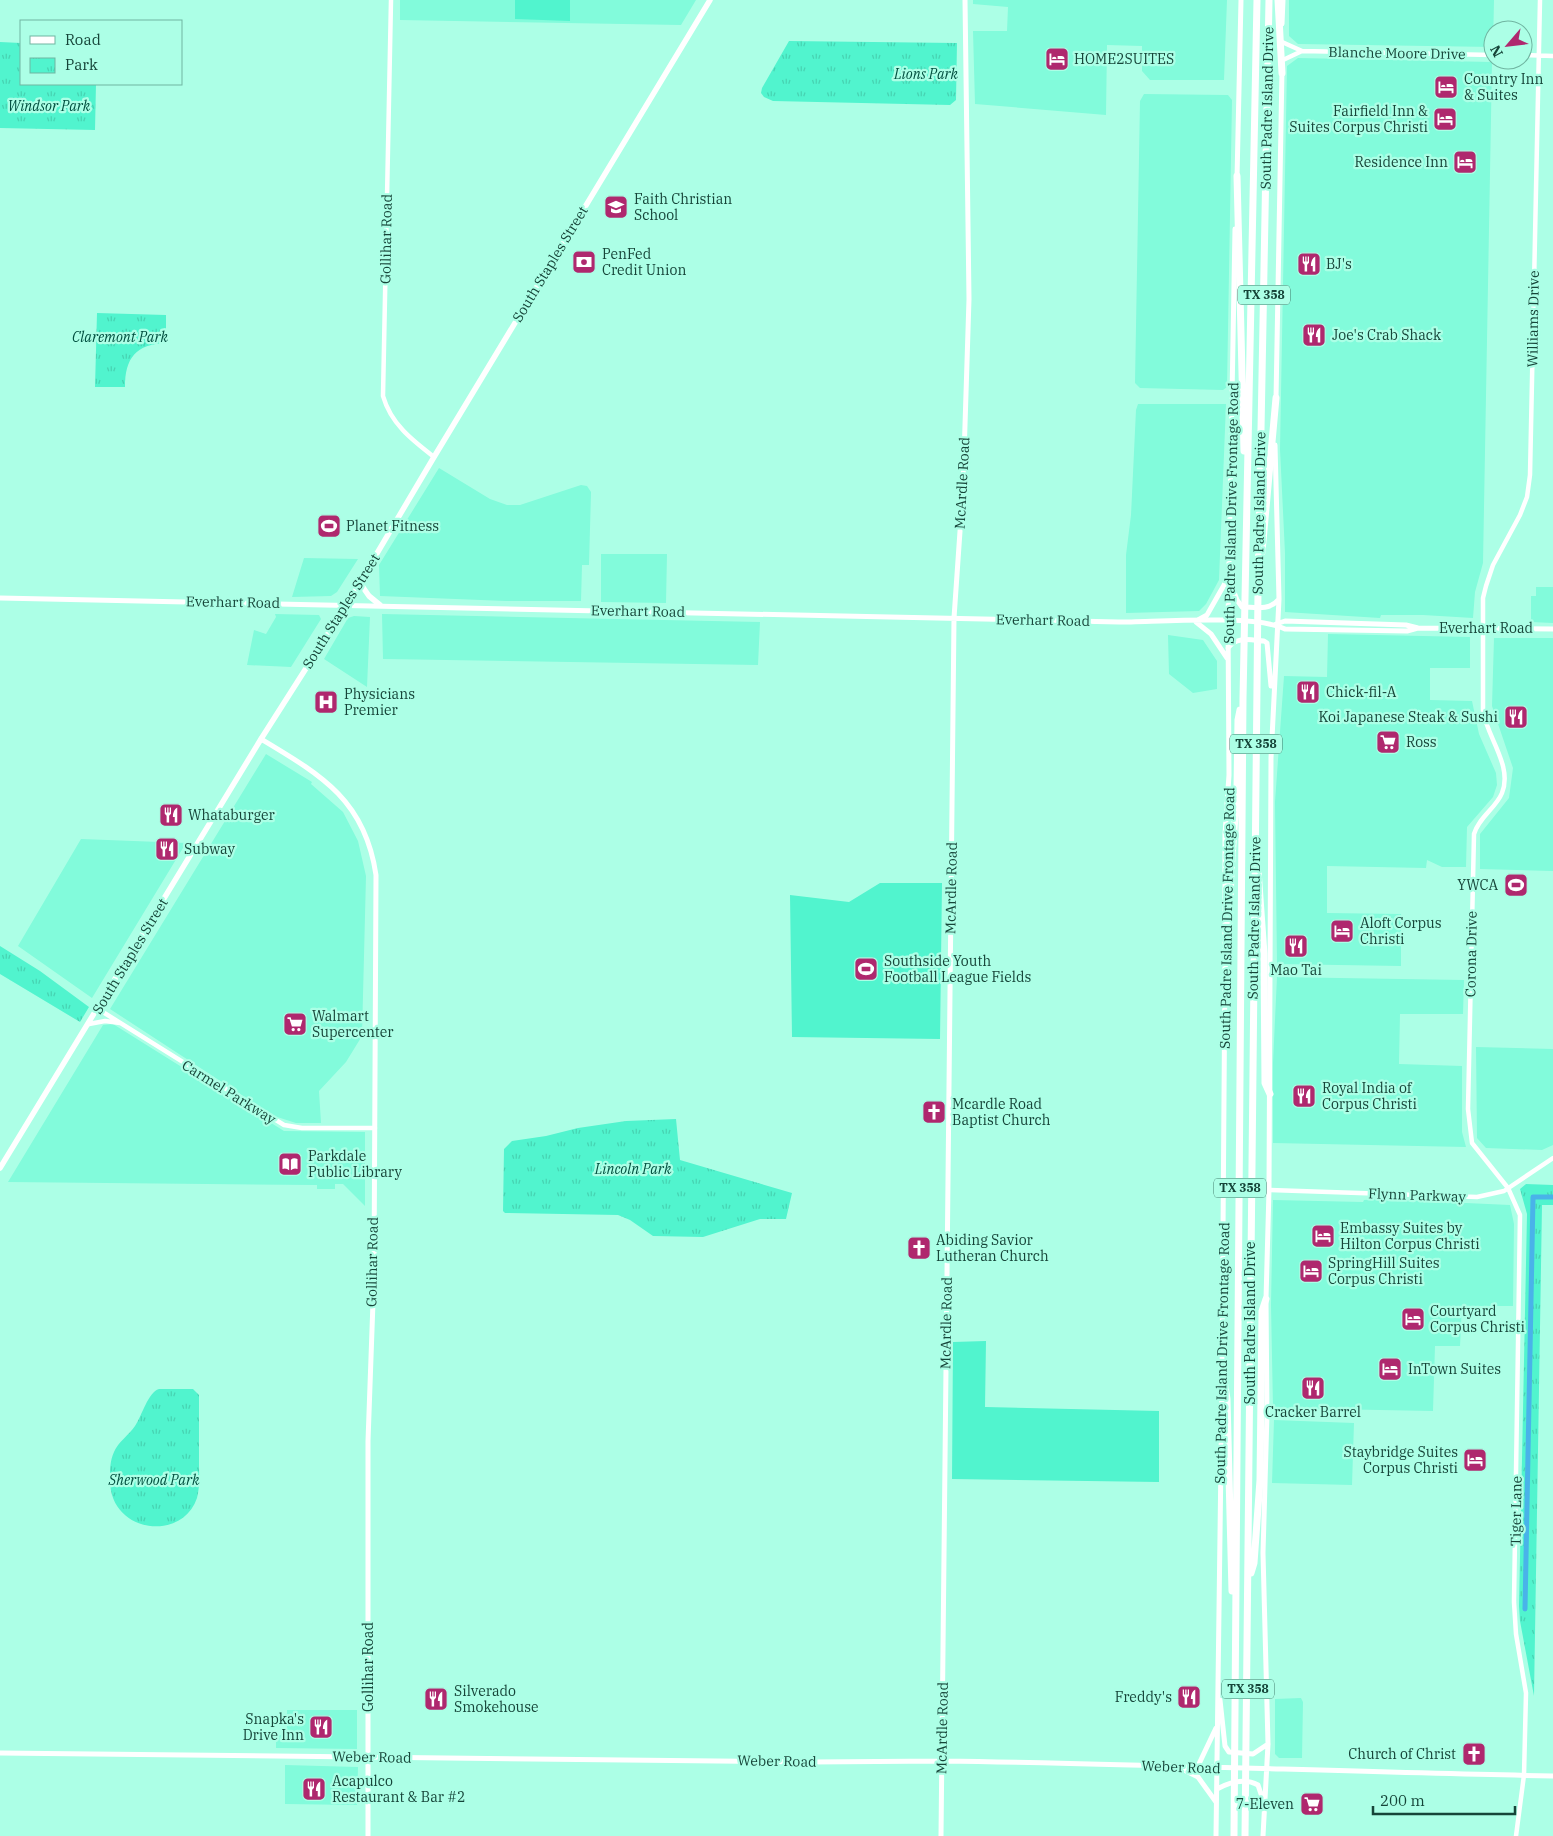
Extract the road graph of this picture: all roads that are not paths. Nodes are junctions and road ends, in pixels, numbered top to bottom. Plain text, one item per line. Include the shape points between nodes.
1 (391, 0) edge
2 (710, 0) edge
3 (965, 0) edge
4 (1241, 0) edge
5 (1257, 0) edge
6 (1269, 0) edge
7 (1278, 0) edge
8 (1283, 0) edge
9 (1540, 0) edge
10 (1282, 42) junction
11 (1302, 51) junction
12 (1483, 55) edge
13 (1533, 55) edge
14 (1539, 55) junction
15 (1553, 56) edge
16 (1283, 60) junction
17 (1282, 74) junction
18 (1237, 176) junction
19 (1276, 398) junction
20 (434, 457) junction
21 (1247, 544) junction
22 (1228, 577) junction
23 (360, 583) junction
24 (1258, 589) junction
25 (0, 598) edge
26 (1279, 599) junction
27 (347, 604) junction
28 (380, 604) junction
29 (954, 618) junction
30 (1228, 621) junction
31 (1195, 622) junction
32 (1276, 624) junction
33 (1483, 629) junction
34 (1553, 629) edge
35 (1228, 648) junction
36 (1228, 660) junction
37 (1244, 698) junction
38 (1272, 712) junction
39 (261, 739) junction
40 (1255, 862) junction
41 (1225, 964) junction
42 (98, 1009) junction
43 (121, 1023) junction
44 (88, 1024) junction
45 (1270, 1094) junction
46 (375, 1128) junction
47 (1553, 1158) edge
48 (0, 1168) edge
49 (1508, 1188) junction
50 (1269, 1190) junction
51 (1266, 1299) junction
52 (1222, 1366) junction
53 (1249, 1578) junction
54 (1218, 1675) junction
55 (1236, 1678) junction
56 (1217, 1727) junction
57 (1268, 1744) junction
58 (0, 1754) edge
59 (368, 1756) junction
60 (941, 1761) junction
61 (1179, 1768) junction
62 (1196, 1768) junction
63 (1216, 1768) junction
64 (1266, 1769) junction
65 (1524, 1775) junction
66 (1553, 1776) edge
67 (1217, 1789) junction
68 (1264, 1802) junction
69 (1216, 1803) junction
70 (368, 1836) edge
71 (940, 1836) edge
72 (1216, 1836) edge
73 (1234, 1836) edge
74 (1245, 1836) edge
75 (1263, 1836) edge
76 (1516, 1836) edge

1 - 20 street, Gollihar Road via 383,396 392,418 406,435
2 - 20 main road, South Staples Street
3 - 29 main road, McArdle Road via 969,299 963,488
4 - 18 main road, South Padre Island Drive Frontage Road
5 - 21 highway, South Padre Island Drive / TX 358
6 - 24 highway, South Padre Island Drive / TX 358
7 - 17 highway
8 - 10 main road
9 - 14 street, Williams Drive
10 - 11 street, Blanche Moore Drive
10 - 16 main road
11 - 12 street, Blanche Moore Drive
11 - 16 street, Blanche Moore Drive
13 - 14 street
14 - 15 street
14 - 33 street, Williams Drive via 1530,475 1520,515 1493,565 1486,586
16 - 17 main road
17 - 19 main road
18 - 21 highway
18 - 22 main road, South Padre Island Drive Frontage Road
19 - 24 highway via 1268,510
19 - 26 main road via 1274,462
20 - 23 main road, South Staples Street
21 - 37 highway, South Padre Island Drive / TX 358
22 - 26 main road via 1242,607 1271,607
22 - 30 main road, South Padre Island Drive Frontage Road
22 - 31 main road via 1207,615
23 - 27 main road, South Staples Street
23 - 28 main road
24 - 40 highway, South Padre Island Drive / TX 358
25 - 27 main road, Everhart Road
26 - 32 main road
27 - 28 main road, Everhart Road
27 - 39 main road, South Staples Street
28 - 29 main road, Everhart Road
29 - 31 main road, Everhart Road
29 - 60 main road, McArdle Road
30 - 31 main road, Everhart Road
30 - 32 main road, Everhart Road
30 - 35 main road, South Padre Island Drive Frontage Road
31 - 36 main road via 1211,634
32 - 33 main road, Everhart Road via 1285,621
32 - 38 main road
33 - 34 main road, Everhart Road
33 - 49 street, Corona Drive via 1484,719 1504,774 1502,793 1474,834 1469,1130 1478,1154
35 - 36 main road, South Padre Island Drive Frontage Road
35 - 38 main road via 1239,640 1267,643
36 - 41 main road, South Padre Island Drive Frontage Road
37 - 41 highway via 1238,720 1229,944
37 - 55 highway, South Padre Island Drive / TX 358
38 - 45 main road
39 - 42 main road, South Staples Street
39 - 46 main road, Gollihar Road via 302,763 339,792 360,820 370,846 377,894
40 - 45 highway via 1260,876 1263,922 1265,1083
40 - 53 highway, South Padre Island Drive / TX 358
41 - 52 main road, South Padre Island Drive Frontage Road
42 - 43 street, Carmel Parkway
42 - 44 main road, South Staples Street
43 - 44 street
43 - 46 street, Carmel Parkway via 284,1126
44 - 48 main road, South Staples Street
45 - 50 main road
46 - 59 main road, Gollihar Road via 368,1441
47 - 49 street, Flynn Parkway
49 - 50 street, Flynn Parkway via 1477,1197
49 - 65 street, Tiger Lane via 1520,1215 1514,1602 1526,1694
50 - 51 main road
51 - 53 highway via 1262,1311 1260,1480 1254,1563
51 - 57 main road via 1263,1553
52 - 54 main road, South Padre Island Drive Frontage Road
52 - 55 highway via 1227,1399
53 - 74 highway, South Padre Island Drive / TX 358
54 - 56 main road, South Padre Island Drive Frontage Road
54 - 57 main road via 1225,1746 1229,1752 1254,1754
55 - 73 highway, South Padre Island Drive / TX 358
56 - 62 main road
56 - 63 main road, South Padre Island Drive Frontage Road
57 - 64 main road
58 - 59 main road, Weber Road
59 - 60 main road, Weber Road
59 - 70 main road, Gollihar Road
60 - 61 main road, Weber Road
60 - 71 main road, McArdle Road
61 - 62 main road, Weber Road
61 - 69 main road via 1198,1777
62 - 63 main road, Weber Road
63 - 64 main road, Weber Road
63 - 67 main road, South Padre Island Drive Frontage Road
64 - 65 main road, Weber Road
64 - 68 main road
65 - 66 main road, Weber Road
65 - 76 street, Tiger Lane
67 - 68 main road via 1229,1783 1250,1781 1258,1785
67 - 69 main road, South Padre Island Drive Frontage Road
68 - 75 main road
69 - 72 main road, South Padre Island Drive Frontage Road

